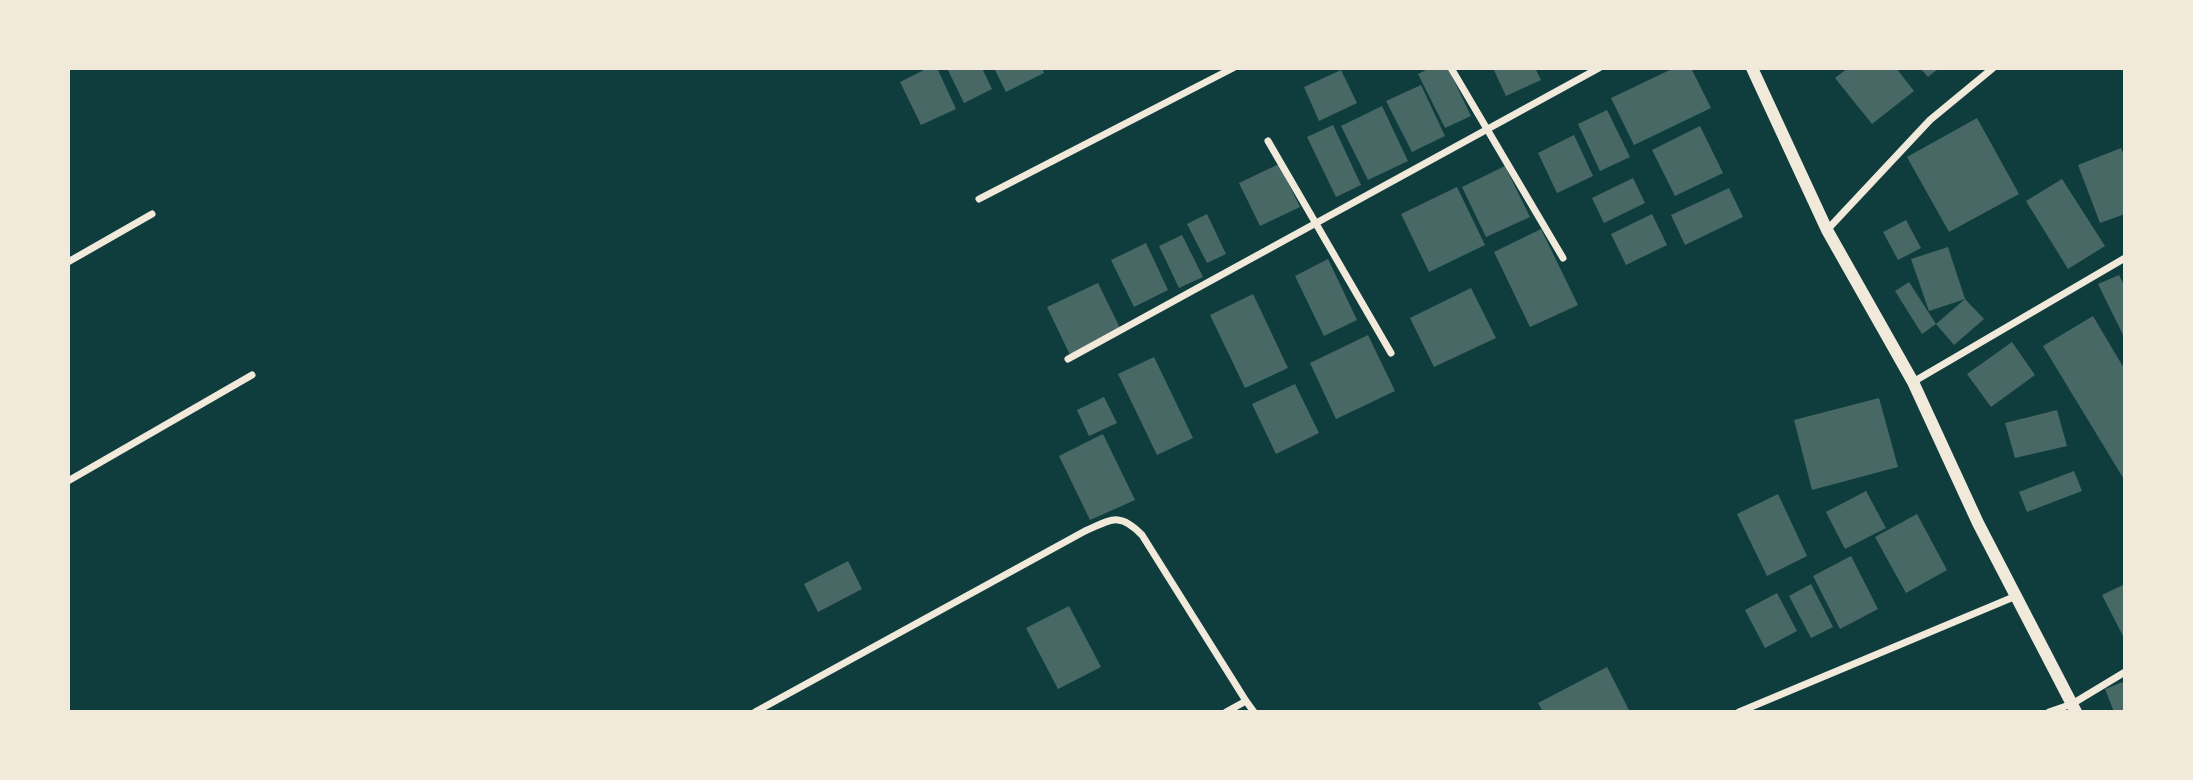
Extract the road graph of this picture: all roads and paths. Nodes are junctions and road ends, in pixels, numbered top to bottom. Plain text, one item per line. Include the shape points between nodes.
1 (1233, 68) edge
2 (1451, 68) edge
3 (1599, 68) edge
4 (1752, 68) edge
5 (1993, 68) edge
6 (1486, 128) junction
7 (1268, 141) dead end
8 (979, 199) dead end
9 (152, 214) dead end
10 (1317, 223) junction
11 (1827, 230) junction
12 (1563, 258) dead end
13 (2125, 258) edge
14 (68, 262) edge
15 (1391, 353) dead end
16 (1068, 359) dead end
17 (252, 375) dead end
18 (1913, 383) junction
19 (68, 481) edge
20 (2017, 596) junction
21 (2125, 672) edge
22 (1246, 701) junction
23 (2074, 708) edge
24 (755, 712) edge
25 (1226, 712) edge
26 (1254, 712) edge
27 (1740, 712) edge
28 (2049, 712) edge

1 - 8 street
2 - 6 street
3 - 6 street
4 - 11 street
5 - 11 street via 1930,120
6 - 10 street
6 - 12 street
7 - 10 street
9 - 14 street
10 - 15 street
10 - 16 street
11 - 18 street
13 - 18 street
17 - 19 street
18 - 20 street
20 - 23 street
20 - 27 street
21 - 23 street
22 - 24 street via 1142,535 1130,522 1111,519
22 - 25 street
22 - 26 street
23 - 28 street

